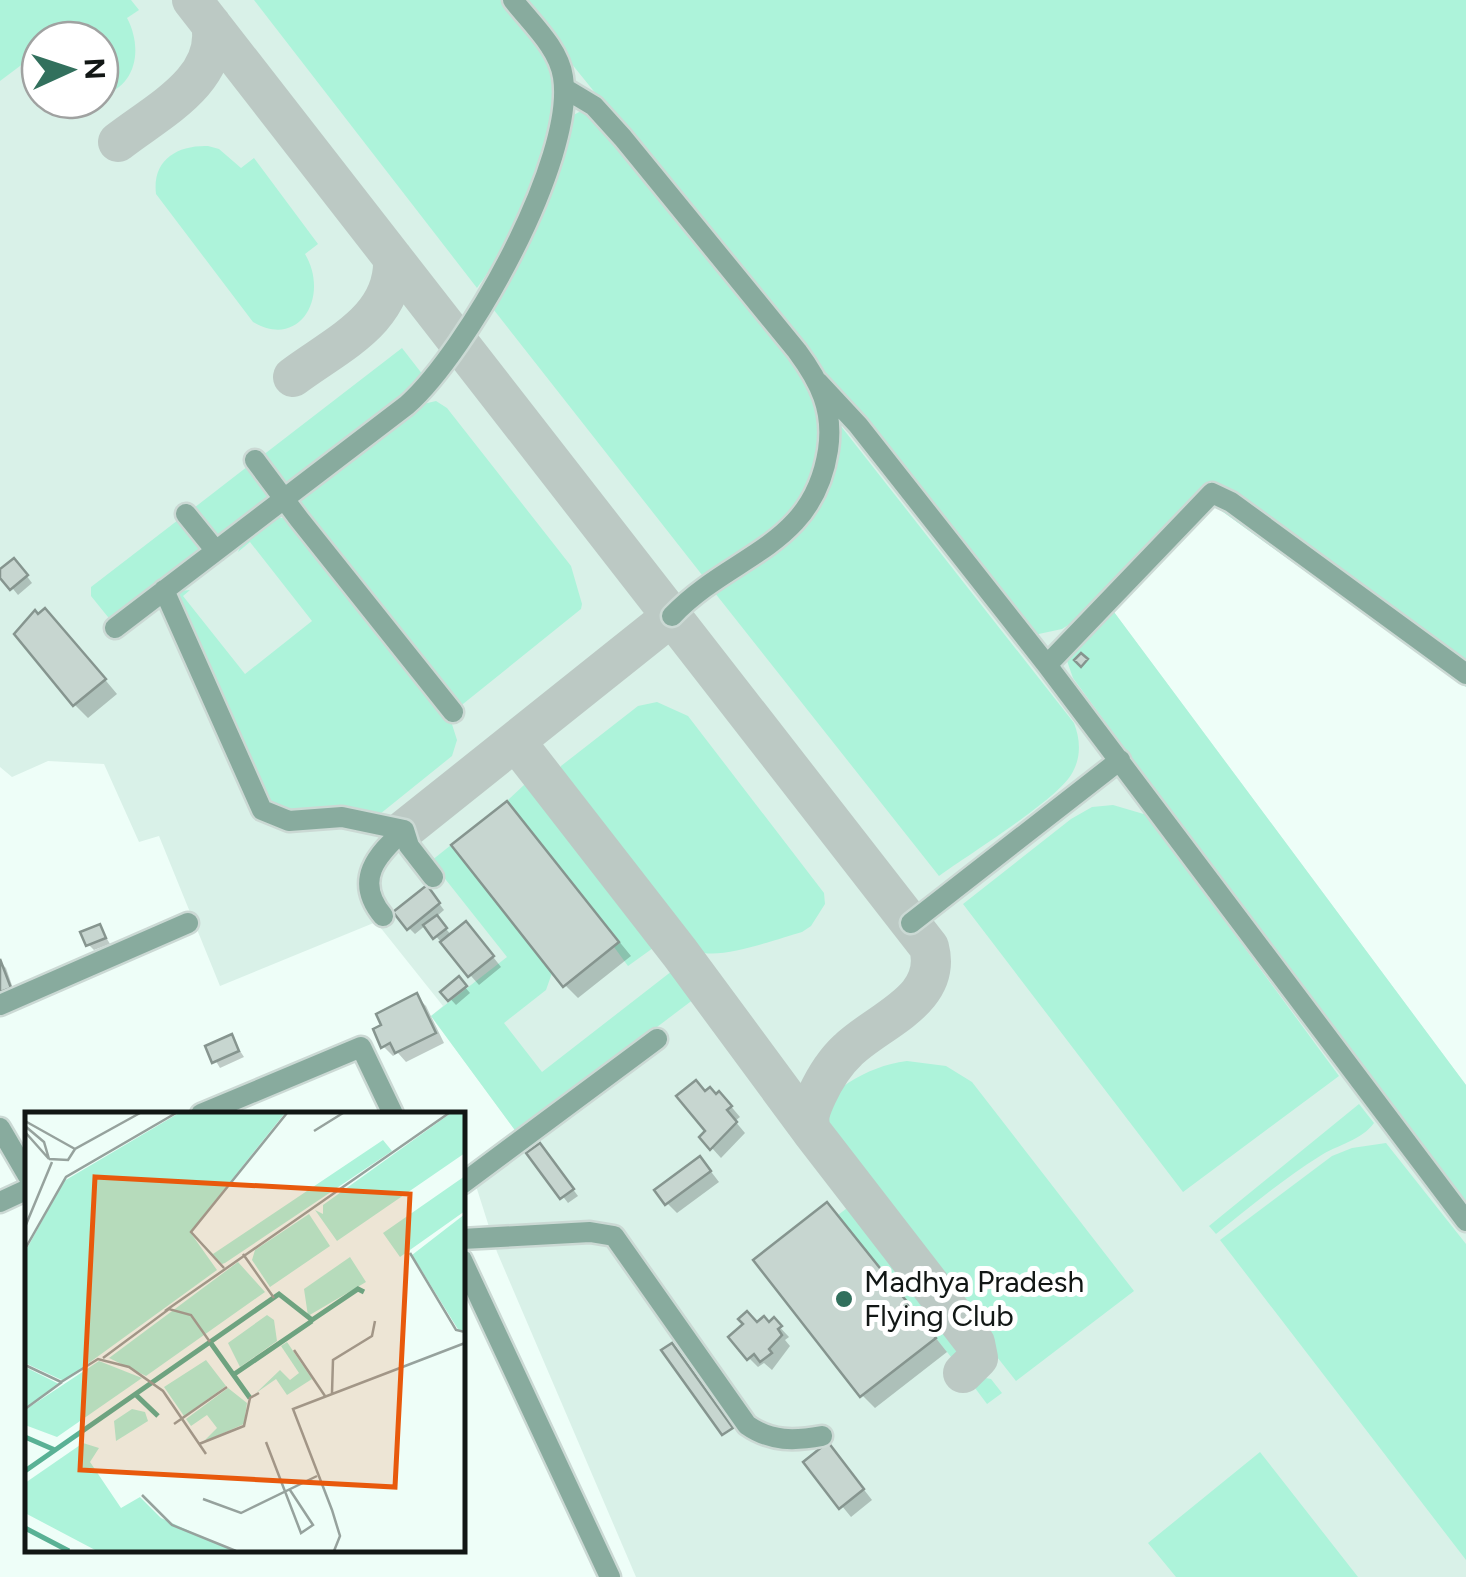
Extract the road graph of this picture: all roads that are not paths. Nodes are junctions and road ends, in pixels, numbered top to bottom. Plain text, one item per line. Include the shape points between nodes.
1 (513, 0) edge
2 (564, 88) junction
3 (818, 382) junction
4 (256, 460) dead end
5 (284, 498) junction
6 (186, 514) dead end
7 (216, 551) junction
8 (164, 590) junction
9 (672, 616) dead end
10 (115, 628) dead end
11 (1047, 665) junction
12 (1466, 674) edge
13 (453, 712) dead end
14 (1120, 760) junction
15 (404, 830) junction
16 (433, 876) dead end
17 (384, 916) dead end
18 (188, 923) dead end
19 (911, 924) dead end
20 (0, 1005) edge
21 (658, 1040) dead end
22 (206, 1112) edge
23 (392, 1112) edge
24 (0, 1128) edge
25 (25, 1171) edge
26 (465, 1182) edge
27 (25, 1190) edge
28 (0, 1202) edge
29 (1466, 1221) edge
30 (465, 1239) edge
31 (465, 1266) edge
32 (822, 1436) dead end
33 (610, 1577) edge

1 - 2 street via 560,64
2 - 3 street via 594,106 622,138
2 - 5 street via 530,220 459,342 420,394
3 - 9 street via 830,441 814,501 795,525
3 - 11 street
4 - 5 street
5 - 7 street
5 - 13 street
6 - 7 street
7 - 8 street
8 - 10 street
8 - 15 street via 262,810 289,821 342,817
11 - 12 street via 1212,493
11 - 14 street
14 - 19 street
14 - 29 street
15 - 16 street
15 - 17 street via 380,852 370,878 372,900
18 - 20 street
21 - 26 street
22 - 23 street via 361,1047
24 - 25 street
27 - 28 street
30 - 32 street via 614,1236 747,1425 783,1439
31 - 33 street

